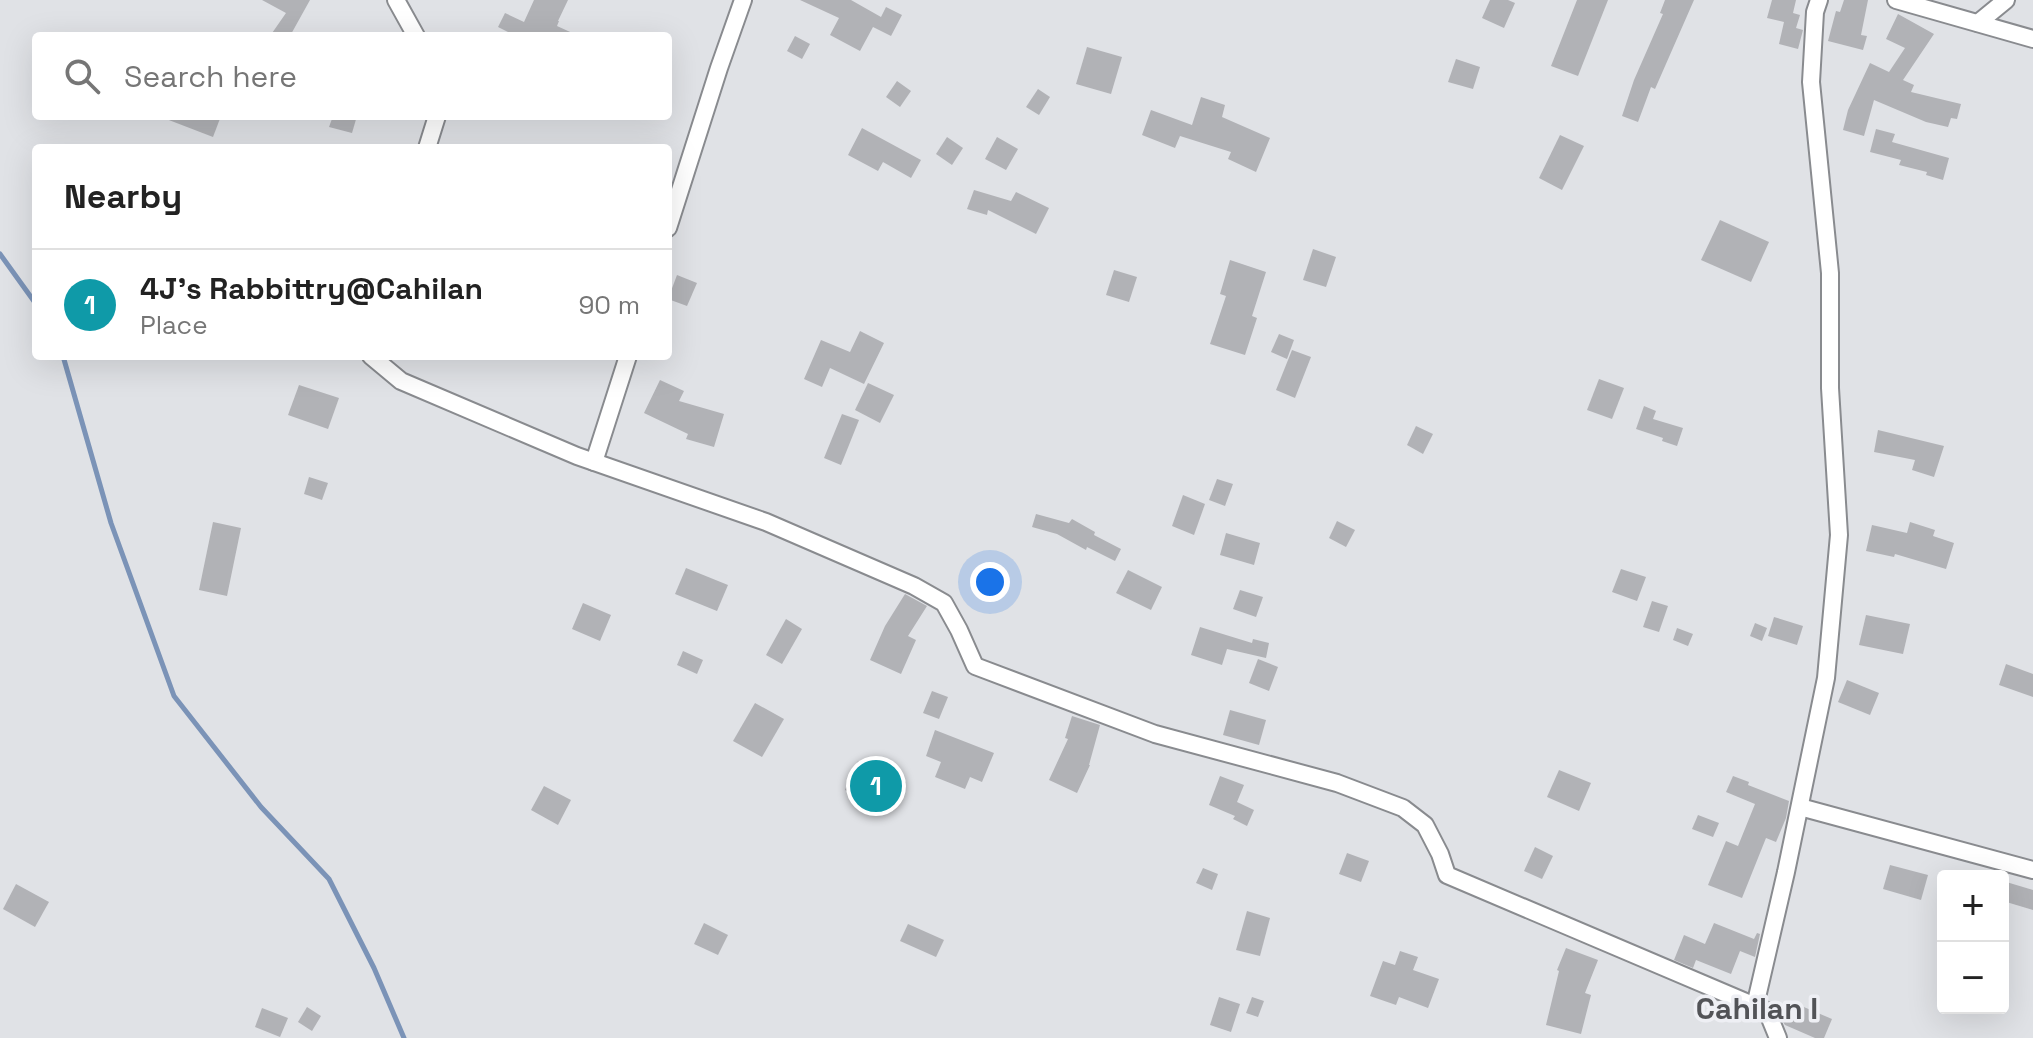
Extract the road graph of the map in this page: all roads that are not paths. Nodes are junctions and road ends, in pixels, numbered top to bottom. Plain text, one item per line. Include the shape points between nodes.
1 (396, 0) edge
2 (743, 0) edge
3 (1819, 0) edge
4 (1896, 0) edge
5 (2006, 0) edge
6 (1978, 23) junction
7 (414, 32) edge
8 (2033, 39) edge
9 (436, 120) edge
10 (428, 144) edge
11 (672, 215) edge
12 (376, 360) edge
13 (627, 360) edge
14 (594, 462) junction
15 (1800, 807) junction
16 (2033, 870) edge
17 (1755, 1006) junction
18 (1778, 1038) edge

1 - 7 street
2 - 11 street
3 - 15 street via 1811,82 1830,273 1839,535 1826,678
4 - 6 street
5 - 6 street
6 - 8 street
9 - 10 street
12 - 14 street via 401,381
13 - 14 street
14 - 17 street via 766,522 914,586 944,603 975,666 1155,734 1337,783 1403,808 1425,825 1447,875
15 - 16 street
15 - 17 street
17 - 18 street via 1767,1011

